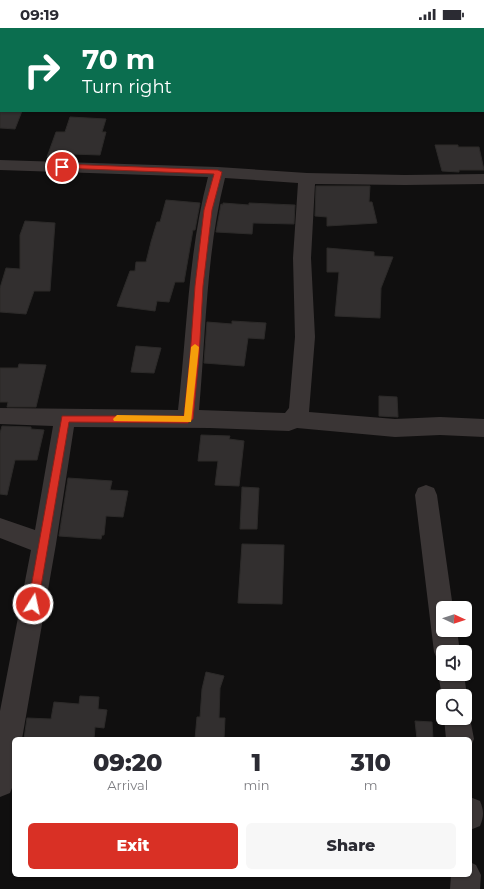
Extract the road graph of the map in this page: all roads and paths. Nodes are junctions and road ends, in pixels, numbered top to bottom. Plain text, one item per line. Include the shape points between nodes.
1 (0, 165) edge
2 (218, 172) junction
3 (307, 178) junction
4 (484, 179) edge
5 (0, 416) edge
6 (65, 418) junction
7 (188, 419) junction
8 (294, 419) junction
9 (484, 428) edge
10 (426, 495) dead end
11 (0, 528) edge
12 (44, 544) junction
13 (440, 601) edge
14 (458, 725) edge
15 (460, 737) edge
16 (0, 783) edge
17 (466, 877) edge
18 (465, 889) edge

1 - 2 street
2 - 3 street
2 - 7 street via 208,210
3 - 4 street
3 - 8 street via 302,258 305,337 300,408
5 - 6 street
6 - 7 street
6 - 12 street
7 - 8 street via 289,422
8 - 9 street via 395,428
10 - 13 street
11 - 12 street
12 - 16 street
14 - 15 street
17 - 18 street

